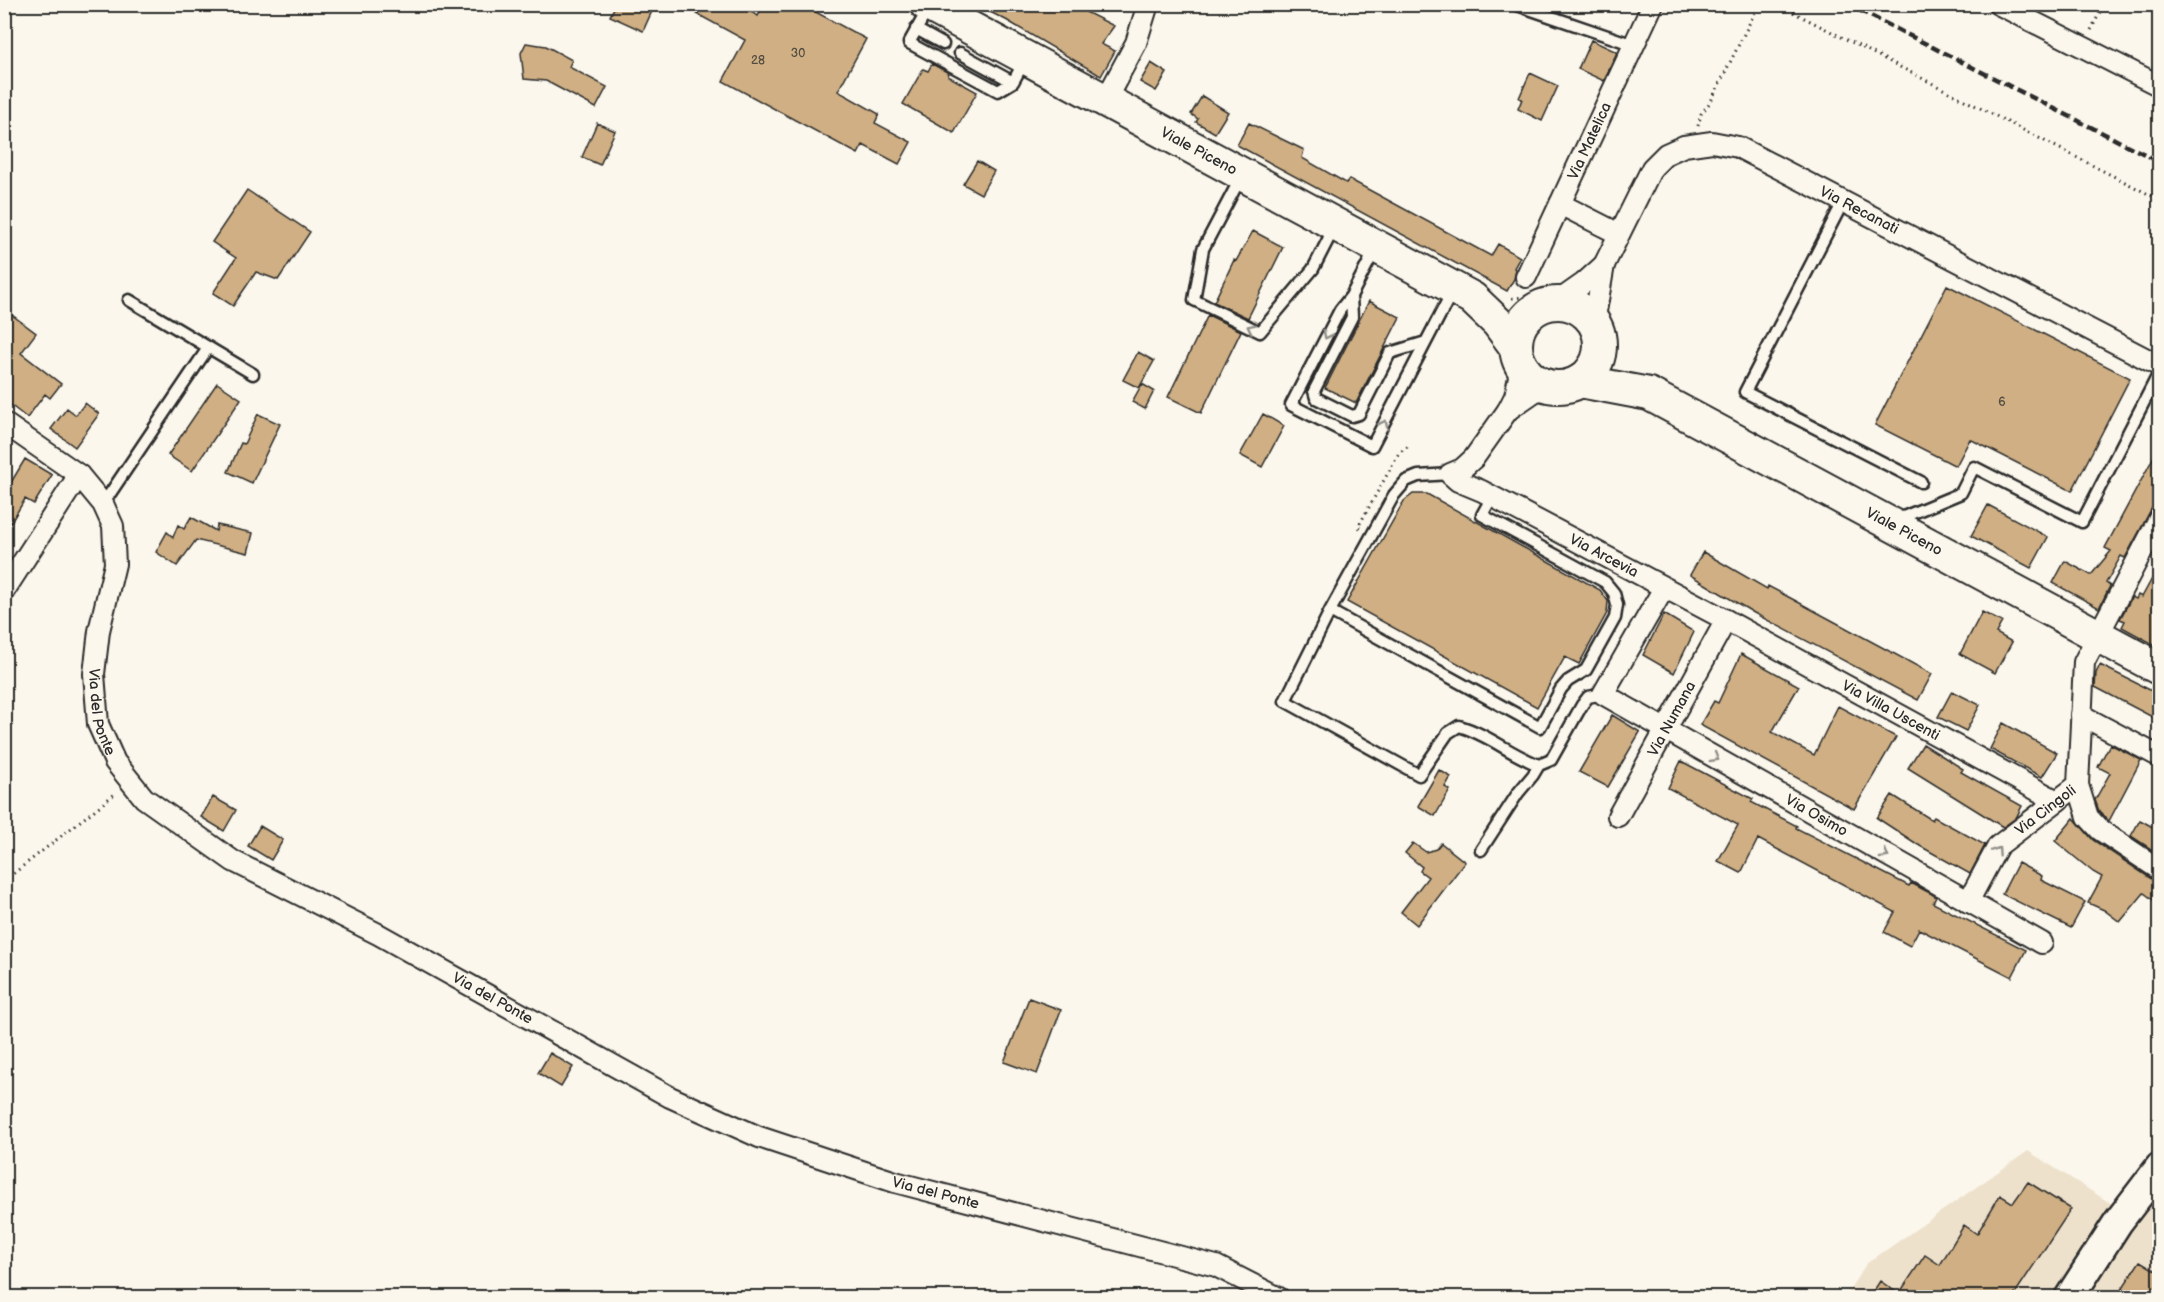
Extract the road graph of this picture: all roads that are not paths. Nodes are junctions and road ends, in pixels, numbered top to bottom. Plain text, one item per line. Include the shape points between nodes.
1 (1148, 4) edge
2 (1514, 4) edge
3 (1653, 4) edge
4 (1998, 4) edge
5 (924, 13) edge
6 (943, 44) dead end
7 (1634, 45) junction
8 (960, 53) dead end
9 (1019, 70) junction
10 (2160, 86) edge
11 (1105, 101) junction
12 (1242, 175) junction
13 (1843, 202) junction
14 (1560, 204) junction
15 (1336, 225) junction
16 (1619, 234) junction
17 (1376, 247) junction
18 (1604, 265) junction
19 (1526, 277) dead end
20 (1463, 294) junction
21 (1351, 296) junction
22 (129, 300) dead end
23 (1546, 306) junction
24 (1597, 333) junction
25 (1426, 342) junction
26 (208, 348) junction
27 (1518, 357) junction
28 (2160, 366) edge
29 (2160, 371) edge
30 (253, 374) dead end
31 (1580, 381) junction
32 (1548, 386) junction
33 (1649, 394) junction
34 (1508, 410) junction
35 (4, 423) edge
36 (1474, 458) junction
37 (1450, 474) junction
38 (79, 475) junction
39 (1922, 482) dead end
40 (1487, 494) junction
41 (104, 504) junction
42 (2160, 517) edge
43 (1889, 523) junction
44 (1664, 588) junction
45 (4, 591) edge
46 (1330, 610) junction
47 (1726, 620) junction
48 (2098, 636) junction
49 (2160, 669) edge
50 (1603, 694) junction
51 (2081, 715) junction
52 (1664, 729) junction
53 (2160, 757) edge
54 (1539, 765) junction
55 (2078, 786) junction
56 (2057, 801) junction
57 (1618, 816) dead end
58 (1481, 850) dead end
59 (2160, 870) edge
60 (1968, 902) junction
61 (2042, 943) dead end
62 (2160, 1167) edge
63 (2160, 1174) edge
64 (2136, 1198) junction
65 (1279, 1298) edge
66 (2069, 1298) edge

1 - 11 street via 1136,43
2 - 7 lane
3 - 7 street, Via Matelica
4 - 10 street
5 - 6 lane
5 - 9 main road, Viale Piceno
5 - 9 lane via 909,43 998,91
7 - 14 street, Via Matelica
8 - 9 lane
9 - 11 main road, Viale Piceno
11 - 12 main road, Viale Piceno
12 - 15 main road, Viale Piceno
15 -> 12 lane via 1313,269 1260,332 1194,300 1203,249
13 - 16 street, Via Recanati via 1738,147 1712,142 1684,146 1666,154 1652,168
13 - 28 street, Via Recanati
13 - 39 lane via 1745,392
14 - 16 street
14 - 19 street, Via Matelica
15 - 17 main road, Viale Piceno
16 - 18 street, Via Recanati
17 - 20 main road, Viale Piceno
17 - 21 lane
18 - 23 street, Via Recanati via 1584,283
18 - 24 street, Via Recanati
20 - 23 main road, Viale Piceno via 1508,307
20 - 25 lane
20 - 27 main road, Viale Piceno via 1498,323
21 - 25 lane via 1352,317 1314,391 1316,398 1352,416 1359,414 1390,353
21 -> 25 lane via 1291,405 1372,446
22 - 26 lane
23 - 24 main road, Viale Piceno via 1578,307
23 - 27 main road via 1527,316 1520,325
24 - 31 main road via 1595,365
24 - 33 main road, Viale Piceno
26 - 30 lane
26 - 41 lane
27 - 32 main road, Viale Piceno via 1528,376
27 - 34 street via 1515,396
29 - 43 lane via 2082,522 1974,467 1961,493
31 - 32 main road, Viale Piceno
31 - 33 main road, Viale Piceno
32 - 34 street
33 - 43 main road, Viale Piceno
34 - 36 street
35 - 38 street, Via del Ponte
36 - 37 street
36 - 40 street via 1474,477
37 - 40 street, Via Arcevia via 1458,482
37 - 46 lane via 1406,480
38 - 41 street, Via del Ponte
38 - 45 street
40 - 44 street, Via Arcevia
40 - 46 lane via 1482,514 1605,582 1617,605 1615,618 1586,670 1561,689 1540,727
41 - 65 street, Via del Ponte via 113,526 115,564 99,631 94,674 98,724 115,762 144,798 233,861 378,933 670,1096 759,1137 895,1182 1216,1266
42 - 48 street, Via Cingoli
43 - 48 main road, Viale Piceno
44 - 47 street, Via Arcevia
44 - 50 street
46 - 54 lane via 1285,701 1419,775 1448,733 1459,726
47 - 52 street, Via Numana
47 - 56 street, Via Villa Uscenti
48 - 49 main road, Viale Piceno
48 - 51 street, Via Cingoli via 2084,662
50 - 52 street, Via Osimo
50 - 54 lane via 1588,697 1551,760
51 - 53 street
51 - 55 street, Via Cingoli
52 - 57 street, Via Numana
52 -> 60 street, Via Osimo
54 - 58 lane
55 - 56 street, Via Cingoli
55 - 59 street via 2088,817 2100,830
60 -> 56 street, Via Cingoli via 1998,846
60 - 61 street, Via Osimo
62 - 64 street
63 - 64 street
64 - 66 street

